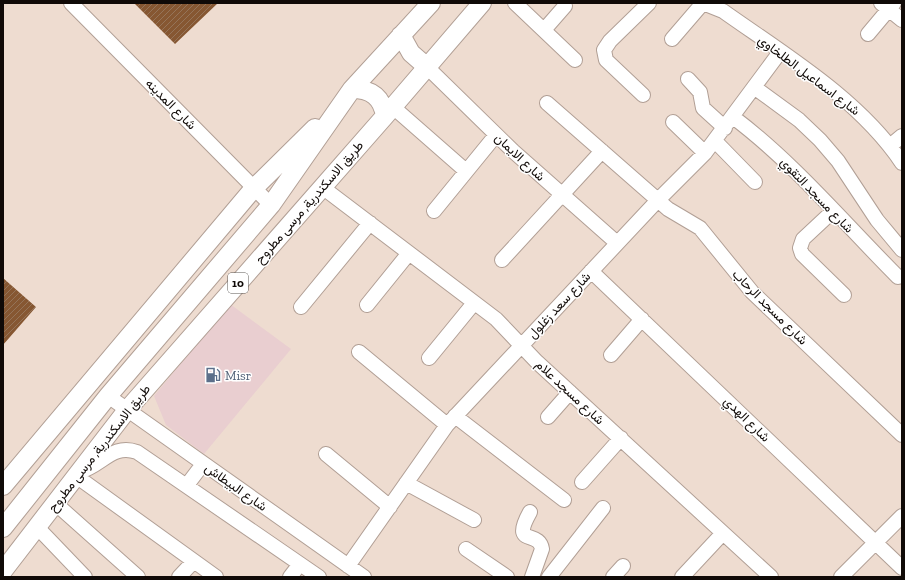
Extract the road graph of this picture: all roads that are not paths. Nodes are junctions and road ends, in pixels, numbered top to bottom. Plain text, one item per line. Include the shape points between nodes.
1 (71, 3) edge
2 (431, 3) edge
3 (482, 3) edge
4 (516, 3) edge
5 (649, 3) edge
6 (711, 4) edge
7 (888, 5) edge
8 (565, 6) dead end
9 (902, 20) edge
10 (544, 30) junction
11 (868, 34) dead end
12 (401, 35) junction
13 (672, 40) dead end
14 (780, 52) junction
15 (575, 60) dead end
16 (427, 66) junction
17 (688, 79) dead end
18 (754, 87) junction
19 (352, 89) junction
20 (643, 96) dead end
21 (547, 103) dead end
22 (337, 110) junction
23 (389, 112) junction
24 (673, 122) dead end
25 (729, 122) junction
26 (496, 134) junction
27 (902, 136) edge
28 (715, 141) junction
29 (890, 146) junction
30 (602, 151) junction
31 (705, 153) junction
32 (902, 163) edge
33 (466, 171) junction
34 (755, 182) dead end
35 (254, 188) junction
36 (322, 188) junction
37 (562, 195) junction
38 (658, 200) junction
39 (271, 205) junction
40 (434, 211) dead end
41 (833, 211) junction
42 (370, 223) junction
43 (617, 243) junction
44 (902, 250) edge
45 (409, 253) junction
46 (502, 260) dead end
47 (592, 271) junction
48 (898, 277) dead end
49 (844, 295) dead end
50 (474, 303) junction
51 (367, 305) dead end
52 (301, 307) dead end
53 (642, 319) junction
54 (521, 345) junction
55 (359, 352) dead end
56 (611, 355) dead end
57 (429, 358) dead end
58 (570, 392) junction
59 (108, 396) junction
60 (127, 410) junction
61 (548, 417) dead end
62 (451, 420) junction
63 (902, 435) edge
64 (621, 438) junction
65 (326, 454) dead end
66 (203, 464) junction
67 (77, 474) junction
68 (582, 482) dead end
69 (406, 483) junction
70 (188, 485) junction
71 (3, 486) edge
72 (564, 500) dead end
73 (55, 503) junction
74 (390, 507) junction
75 (603, 508) dead end
76 (530, 512) dead end
77 (902, 516) edge
78 (474, 520) dead end
79 (37, 527) junction
80 (3, 528) edge
81 (723, 533) junction
82 (875, 542) junction
83 (466, 549) dead end
84 (194, 561) junction
85 (300, 564) junction
86 (348, 566) junction
87 (623, 566) dead end
88 (902, 568) edge
89 (3, 571) edge
90 (78, 575) edge
91 (138, 577) edge
92 (179, 577) edge
93 (216, 577) edge
94 (290, 577) edge
95 (319, 577) edge
96 (364, 577) edge
97 (507, 577) edge
98 (532, 577) edge
99 (549, 577) edge
100 (613, 577) edge
101 (682, 577) edge
102 (771, 577) edge
103 (841, 577) edge

1 - 35 street, شارع المدينه
2 - 12 main road, طريق الاسكندرية, مرسى مطروح / 10
3 - 16 main road, طريق الاسكندرية, مرسى مطروح / 10
4 - 10 street
5 - 20 street via 604,50 606,60
6 - 13 street
6 - 14 street, شارع اسماعيل الطلخاوي
7 - 9 street
7 - 11 street
8 - 10 street
10 - 15 street
12 - 16 main road via 412,53
12 - 19 main road, طريق الاسكندرية, مرسى مطروح / 10
14 - 18 street, شارع سعد زغلول
14 - 29 street, شارع اسماعيل الطلخاوي via 848,101
16 - 23 main road, طريق الاسكندرية, مرسى مطروح / 10
16 - 26 street, شارع الايمان
17 - 25 street, شارع مسجد التقوي via 700,92 703,108
18 - 25 street, شارع سعد زغلول
18 - 44 street via 778,102 820,140 838,161 877,220
19 - 22 main road, طريق الاسكندرية, مرسى مطروح / 10
19 - 23 main road via 371,92
21 - 30 street, شارع مسجد الرحاب
22 - 35 main road via 316,126
22 - 39 main road, طريق الاسكندرية, مرسى مطروح / 10
23 - 33 street
23 - 36 main road, طريق الاسكندرية, مرسى مطروح / 10
24 - 31 street
25 - 28 street, شارع سعد زغلول
25 - 41 street, شارع مسجد التقوي via 773,150
26 - 33 street
26 - 37 street, شارع الايمان
27 - 29 street
28 - 31 street, شارع سعد زغلول
28 - 34 street
29 - 32 street, شارع اسماعيل الطلخاوي
30 - 37 street
30 - 38 street, شارع مسجد الرحاب
31 - 38 street, شارع سعد زغلول
33 - 40 street
35 - 39 street, شارع المدينه
35 - 71 main road
36 - 42 street, شارع مسجد علام
36 - 60 main road, طريق الاسكندرية, مرسى مطروح / 10
37 - 43 street, شارع الايمان
37 - 46 street
38 - 43 street, شارع سعد زغلول
38 - 63 street, شارع مسجد الرحاب via 674,214 700,228 752,292
39 - 59 main road, طريق الاسكندرية, مرسى مطروح / 10
41 - 48 street, شارع مسجد التقوي
41 - 49 street via 803,239 800,248 802,254
42 - 45 street, شارع مسجد علام
42 - 52 street
43 - 47 street, شارع سعد زغلول
45 - 50 street, شارع مسجد علام
45 - 51 street
47 - 53 street, شارع الهدي
47 - 54 street, شارع سعد زغلول
50 - 54 street, شارع مسجد علام via 505,327
50 - 57 street
53 - 56 street
53 - 82 street, شارع الهدي
54 - 58 street, شارع مسجد علام
54 - 62 street, شارع سعد زغلول
55 - 62 street
58 - 61 street
58 - 64 street, شارع مسجد علام
59 - 60 street, شارع البيطاش
59 - 80 main road, طريق الاسكندرية, مرسى مطروح / 10
60 - 66 street, شارع البيطاش
60 - 67 main road, طريق الاسكندرية, مرسى مطروح / 10
62 - 69 street, شارع سعد زغلول
62 - 72 street
64 - 68 street
64 - 81 street, شارع مسجد علام
65 - 74 street
66 - 70 street
66 - 86 street, شارع البيطاش
67 - 70 street, شارع البيطاش via 95,466 118,450 128,449 137,452
67 - 73 main road, طريق الاسكندرية, مرسى مطروح / 10
67 - 84 street
69 - 74 street, شارع سعد زغلول
69 - 78 street
70 - 85 street, شارع البيطاش
73 - 79 main road, طريق الاسكندرية, مرسى مطروح / 10
73 - 91 street
74 - 86 street, شارع سعد زغلول
75 - 99 street
76 - 98 street via 522,530 538,542 542,549
77 - 82 street
79 - 89 main road, طريق الاسكندرية, مرسى مطروح / 10
79 - 90 street
81 - 101 street
81 - 102 street, شارع مسجد علام
82 - 88 street, شارع الهدي
82 - 103 street
83 - 97 street
84 - 92 street
84 - 93 street
85 - 94 street
85 - 95 street, شارع البيطاش
86 - 96 street, شارع البيطاش
87 - 100 street

